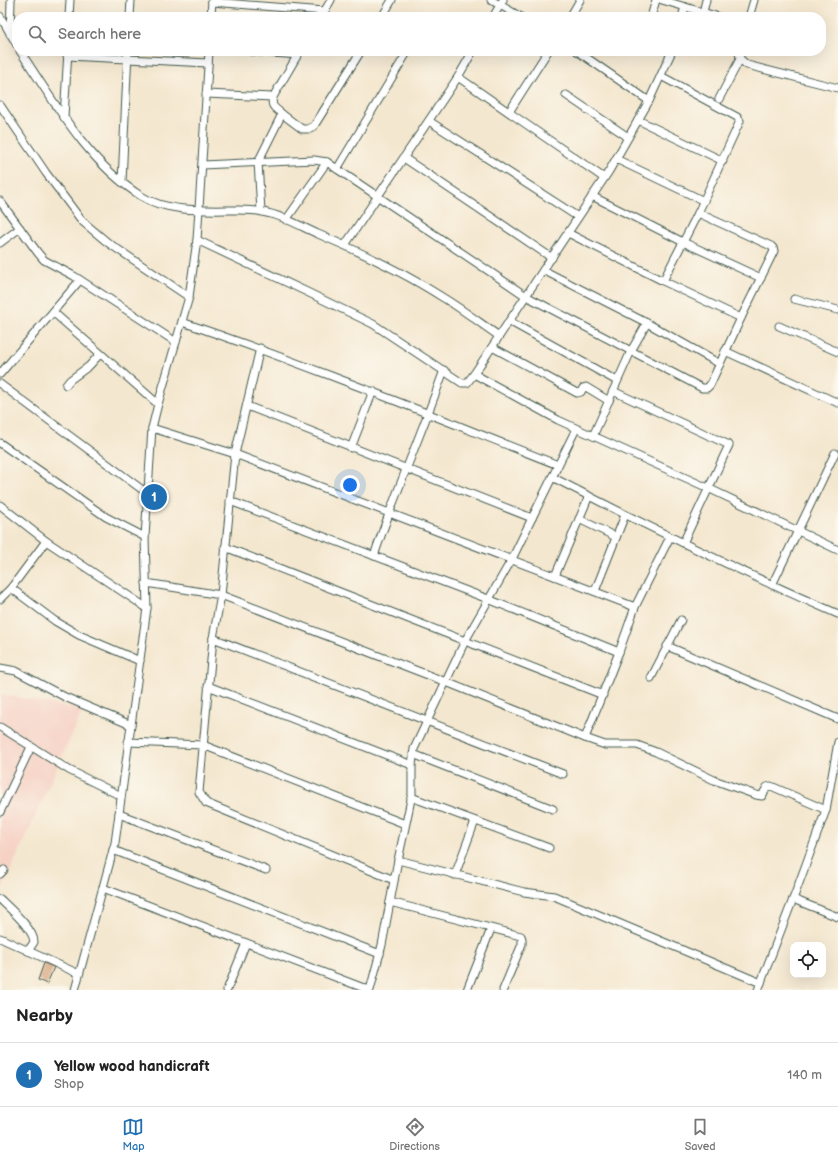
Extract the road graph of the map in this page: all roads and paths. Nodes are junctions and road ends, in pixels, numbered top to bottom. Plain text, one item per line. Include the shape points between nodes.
1 (11, 0) edge
2 (70, 0) edge
3 (131, 0) edge
4 (331, 0) edge
5 (392, 0) edge
6 (491, 0) edge
7 (580, 0) edge
8 (656, 0) edge
9 (662, 0) edge
10 (706, 0) edge
11 (754, 0) edge
12 (212, 1) edge
13 (501, 3) edge
14 (685, 7) junction
15 (69, 12) edge
16 (130, 12) edge
17 (211, 12) edge
18 (306, 12) edge
19 (324, 12) edge
20 (385, 12) edge
21 (496, 12) edge
22 (514, 12) edge
23 (573, 12) edge
24 (652, 12) edge
25 (684, 12) edge
26 (703, 12) joint
27 (750, 12) edge
28 (0, 16) edge
29 (10, 34) junction
30 (12, 37) edge
31 (23, 56) edge
32 (68, 56) edge
33 (92, 56) edge
34 (209, 56) edge
35 (297, 56) edge
36 (358, 56) edge
37 (405, 56) edge
38 (471, 56) edge
39 (545, 56) edge
40 (584, 56) edge
41 (670, 56) edge
42 (740, 56) edge
43 (128, 59) junction
44 (740, 59) junction
45 (208, 63) junction
46 (661, 76) junction
47 (458, 77) junction
48 (838, 88) edge
49 (206, 94) junction
50 (566, 95) dead end
51 (273, 97) junction
52 (719, 99) dead end
53 (649, 101) junction
54 (0, 105) edge
55 (509, 112) junction
56 (282, 114) junction
57 (64, 117) junction
58 (638, 120) junction
59 (429, 122) junction
60 (628, 137) junction
61 (404, 158) junction
62 (616, 159) junction
63 (723, 161) junction
64 (258, 162) junction
65 (326, 162) junction
66 (202, 165) junction
67 (338, 169) junction
68 (604, 178) junction
69 (122, 182) junction
70 (379, 196) junction
71 (592, 196) junction
72 (704, 200) junction
73 (0, 201) edge
74 (199, 209) junction
75 (261, 211) junction
76 (698, 213) junction
77 (578, 217) junction
78 (286, 220) junction
79 (20, 228) junction
80 (568, 233) junction
81 (197, 240) junction
82 (683, 242) junction
83 (0, 243) edge
84 (345, 245) junction
85 (552, 258) junction
86 (543, 270) junction
87 (761, 278) junction
88 (80, 280) junction
89 (663, 281) junction
90 (526, 296) junction
91 (189, 297) junction
92 (794, 299) dead end
93 (838, 310) edge
94 (53, 312) junction
95 (741, 318) junction
96 (509, 321) junction
97 (182, 322) junction
98 (647, 323) junction
99 (779, 326) dead end
100 (499, 336) junction
101 (176, 342) junction
102 (492, 347) junction
103 (260, 348) junction
104 (631, 351) junction
105 (725, 351) junction
106 (838, 352) edge
107 (100, 354) junction
108 (720, 364) junction
109 (444, 370) junction
110 (0, 374) edge
111 (474, 374) junction
112 (617, 381) junction
113 (0, 384) edge
114 (66, 385) dead end
115 (373, 391) junction
116 (613, 391) junction
117 (609, 401) junction
118 (838, 403) edge
119 (158, 404) junction
120 (247, 406) junction
121 (428, 414) junction
122 (152, 428) junction
123 (576, 429) junction
124 (593, 436) junction
125 (0, 443) edge
126 (351, 448) junction
127 (835, 453) dead end
128 (235, 454) junction
129 (558, 465) junction
130 (405, 470) junction
131 (552, 477) junction
132 (708, 488) junction
133 (148, 494) junction
134 (589, 496) junction
135 (230, 502) junction
136 (0, 505) edge
137 (389, 512) junction
138 (625, 515) junction
139 (532, 518) junction
140 (579, 518) junction
141 (798, 531) junction
142 (145, 536) junction
143 (670, 536) junction
144 (616, 537) junction
145 (46, 541) junction
146 (683, 543) junction
147 (225, 547) junction
148 (838, 550) edge
149 (374, 556) junction
150 (512, 559) junction
151 (555, 576) junction
152 (146, 583) junction
153 (772, 585) junction
154 (11, 588) junction
155 (595, 591) junction
156 (222, 595) junction
157 (0, 599) edge
158 (488, 599) junction
159 (635, 607) junction
160 (147, 608) junction
161 (838, 614) edge
162 (680, 620) dead end
163 (213, 638) junction
164 (465, 641) junction
165 (667, 646) junction
166 (619, 652) junction
167 (140, 661) junction
168 (0, 668) edge
169 (651, 678) dead end
170 (446, 682) junction
171 (208, 686) junction
172 (603, 695) junction
173 (838, 719) edge
174 (428, 721) junction
175 (131, 725) junction
176 (0, 727) edge
177 (585, 738) junction
178 (128, 742) junction
179 (838, 742) edge
180 (203, 745) junction
181 (31, 747) junction
182 (413, 754) junction
183 (412, 765) junction
184 (563, 774) dead end
185 (121, 796) junction
186 (411, 797) junction
187 (553, 809) dead end
188 (826, 810) junction
189 (0, 812) edge
190 (119, 814) junction
191 (475, 821) junction
192 (406, 824) junction
193 (549, 848) dead end
194 (113, 850) junction
195 (398, 860) junction
196 (266, 870) dead end
197 (455, 875) junction
198 (394, 880) junction
199 (103, 888) junction
200 (0, 899) edge
201 (793, 899) junction
202 (390, 902) junction
203 (838, 917) edge
204 (491, 929) junction
205 (0, 938) edge
206 (246, 943) junction
207 (28, 951) junction
208 (380, 954) junction
209 (79, 974) junction
210 (759, 986) edge
211 (76, 989) edge
212 (83, 990) edge
213 (227, 990) edge
214 (370, 990) edge
215 (467, 990) edge
216 (503, 990) edge

1 - 29 street
2 - 15 street
3 - 16 street
4 - 19 street
5 - 20 street
6 - 13 street
7 - 23 street
8 - 24 street
9 - 14 street
10 - 26 street
11 - 27 street
12 - 17 street
12 - 18 street
13 - 21 street
13 - 22 street
14 - 25 street
14 - 26 street
28 - 29 street
29 - 30 street
31 - 57 street
32 - 57 street
33 - 43 street
34 - 45 street
35 - 51 street
36 - 56 street via 314,126 302,129
37 - 67 street
38 - 47 street
39 - 55 street
40 - 53 street
41 - 46 street
42 - 44 street
43 - 45 street
43 - 69 street
44 - 48 street via 747,65
44 - 52 street
45 - 49 street
46 - 53 street
46 - 63 street via 740,119
47 - 55 street
47 - 59 street
49 - 51 street
49 - 66 street
50 - 60 street
51 - 56 street via 272,104
53 - 58 street
54 - 91 street via 82,221 107,242
55 - 68 street
56 - 64 street
57 - 69 street via 93,154
58 - 60 street
58 - 63 street
59 - 61 street
59 - 77 street
60 - 62 street
61 - 70 street
61 - 85 street
62 - 68 street
62 - 72 street
63 - 72 street
64 - 65 street
64 - 66 street
64 - 75 street
65 - 67 street
65 - 78 street
66 - 74 street
67 - 70 street
68 - 71 street
69 - 74 street via 156,204
70 - 84 street
70 - 90 street
71 - 77 street
71 - 82 street
72 - 76 street
73 - 79 street
74 - 75 street
74 - 81 street
75 - 78 street
76 - 82 street
76 - 87 street via 773,248 773,256
77 - 80 street
78 - 84 street
79 - 83 street
79 - 88 street via 44,260
80 - 85 street
80 - 89 street
81 - 91 street
81 - 109 street via 373,324
82 - 87 street
82 - 89 street
84 - 100 street via 442,297
85 - 86 street
86 - 90 street
86 - 98 street
87 - 95 street
88 - 94 street
88 - 101 street
89 - 95 street
90 - 96 street
90 - 104 street
91 - 97 street
92 - 93 street
94 - 107 street
94 - 110 street
95 - 105 street
96 - 100 street
96 - 112 street
97 - 101 street
97 - 103 street
98 - 104 street
98 - 108 street
99 - 106 street
100 - 102 street
101 - 119 street
102 - 111 street
102 - 117 street via 577,393 586,388
103 - 115 street
103 - 120 street
104 - 108 street via 702,388 710,385
104 - 112 street
105 - 108 street
105 - 118 street
107 - 114 street
107 - 119 street
109 - 111 street via 464,384
109 - 121 street
111 - 123 street
112 - 116 street
113 - 133 street
115 - 121 street
115 - 126 street
116 - 117 street
116 - 132 street via 729,445
117 - 124 street
119 - 122 street
120 - 126 street
120 - 128 street
121 - 129 street
121 - 130 street
122 - 128 street
122 - 133 street
123 - 124 street
123 - 129 street
124 - 132 street
125 - 142 street via 106,517
126 - 130 street
127 - 141 street
128 - 135 street
128 - 137 street
129 - 131 street
130 - 137 street
130 - 139 street
131 - 134 street
131 - 139 street
132 - 141 street
132 - 146 street
133 - 142 street
134 - 138 street
134 - 140 street
135 - 147 street
135 - 149 street
136 - 145 street
137 - 149 street
137 - 150 street
138 - 143 street
138 - 144 street
139 - 150 street
140 - 144 street
140 - 151 street
141 - 148 street
141 - 153 street
142 - 152 street
143 - 146 street
143 - 159 street
144 - 155 street
145 - 154 street
145 - 160 street
146 - 153 street
147 - 156 street
147 - 164 street
149 - 158 street
150 - 151 street
150 - 158 street
151 - 155 street
152 - 156 street
152 - 160 street
153 - 161 street
154 - 157 street
154 - 167 street via 55,621 79,635
155 - 159 street
156 - 163 street
156 - 170 street
158 - 164 street
158 - 166 street
159 - 166 street
160 - 167 street
162 - 165 street
163 - 171 street
163 - 174 street
164 - 170 street
164 - 172 street
165 - 169 street
165 - 173 street
166 - 172 street
167 - 175 street
168 - 175 street via 16,671 65,697
170 - 174 street
170 - 177 street
171 - 180 street
171 - 183 street
172 - 177 street
174 - 182 street
174 - 184 street
175 - 178 street
176 - 181 street
177 - 188 street via 605,745 637,745 714,780 756,795 762,796 767,787 771,786
178 - 180 street
178 - 185 street
179 - 188 street
180 - 192 street
180 - 198 street via 198,792 206,803
181 - 185 street via 69,770
181 - 189 street
182 - 183 street
182 - 187 street
183 - 186 street
185 - 190 street
186 - 191 street
186 - 192 street
188 - 201 street
190 - 194 street
190 - 196 street
191 - 193 street
191 - 197 street
192 - 195 street
194 - 199 street
194 - 208 street
195 - 197 street
195 - 198 street
197 - 210 street via 559,898
198 - 202 street
199 - 206 street
199 - 209 street
200 - 207 street via 32,935 33,944
201 - 203 street
201 - 210 street
202 - 204 street
202 - 208 street
204 - 215 street
204 - 216 street via 520,936 522,939
205 - 207 street
206 - 213 street
206 - 214 street
207 - 209 street
208 - 214 street
209 - 211 street
211 - 212 street

